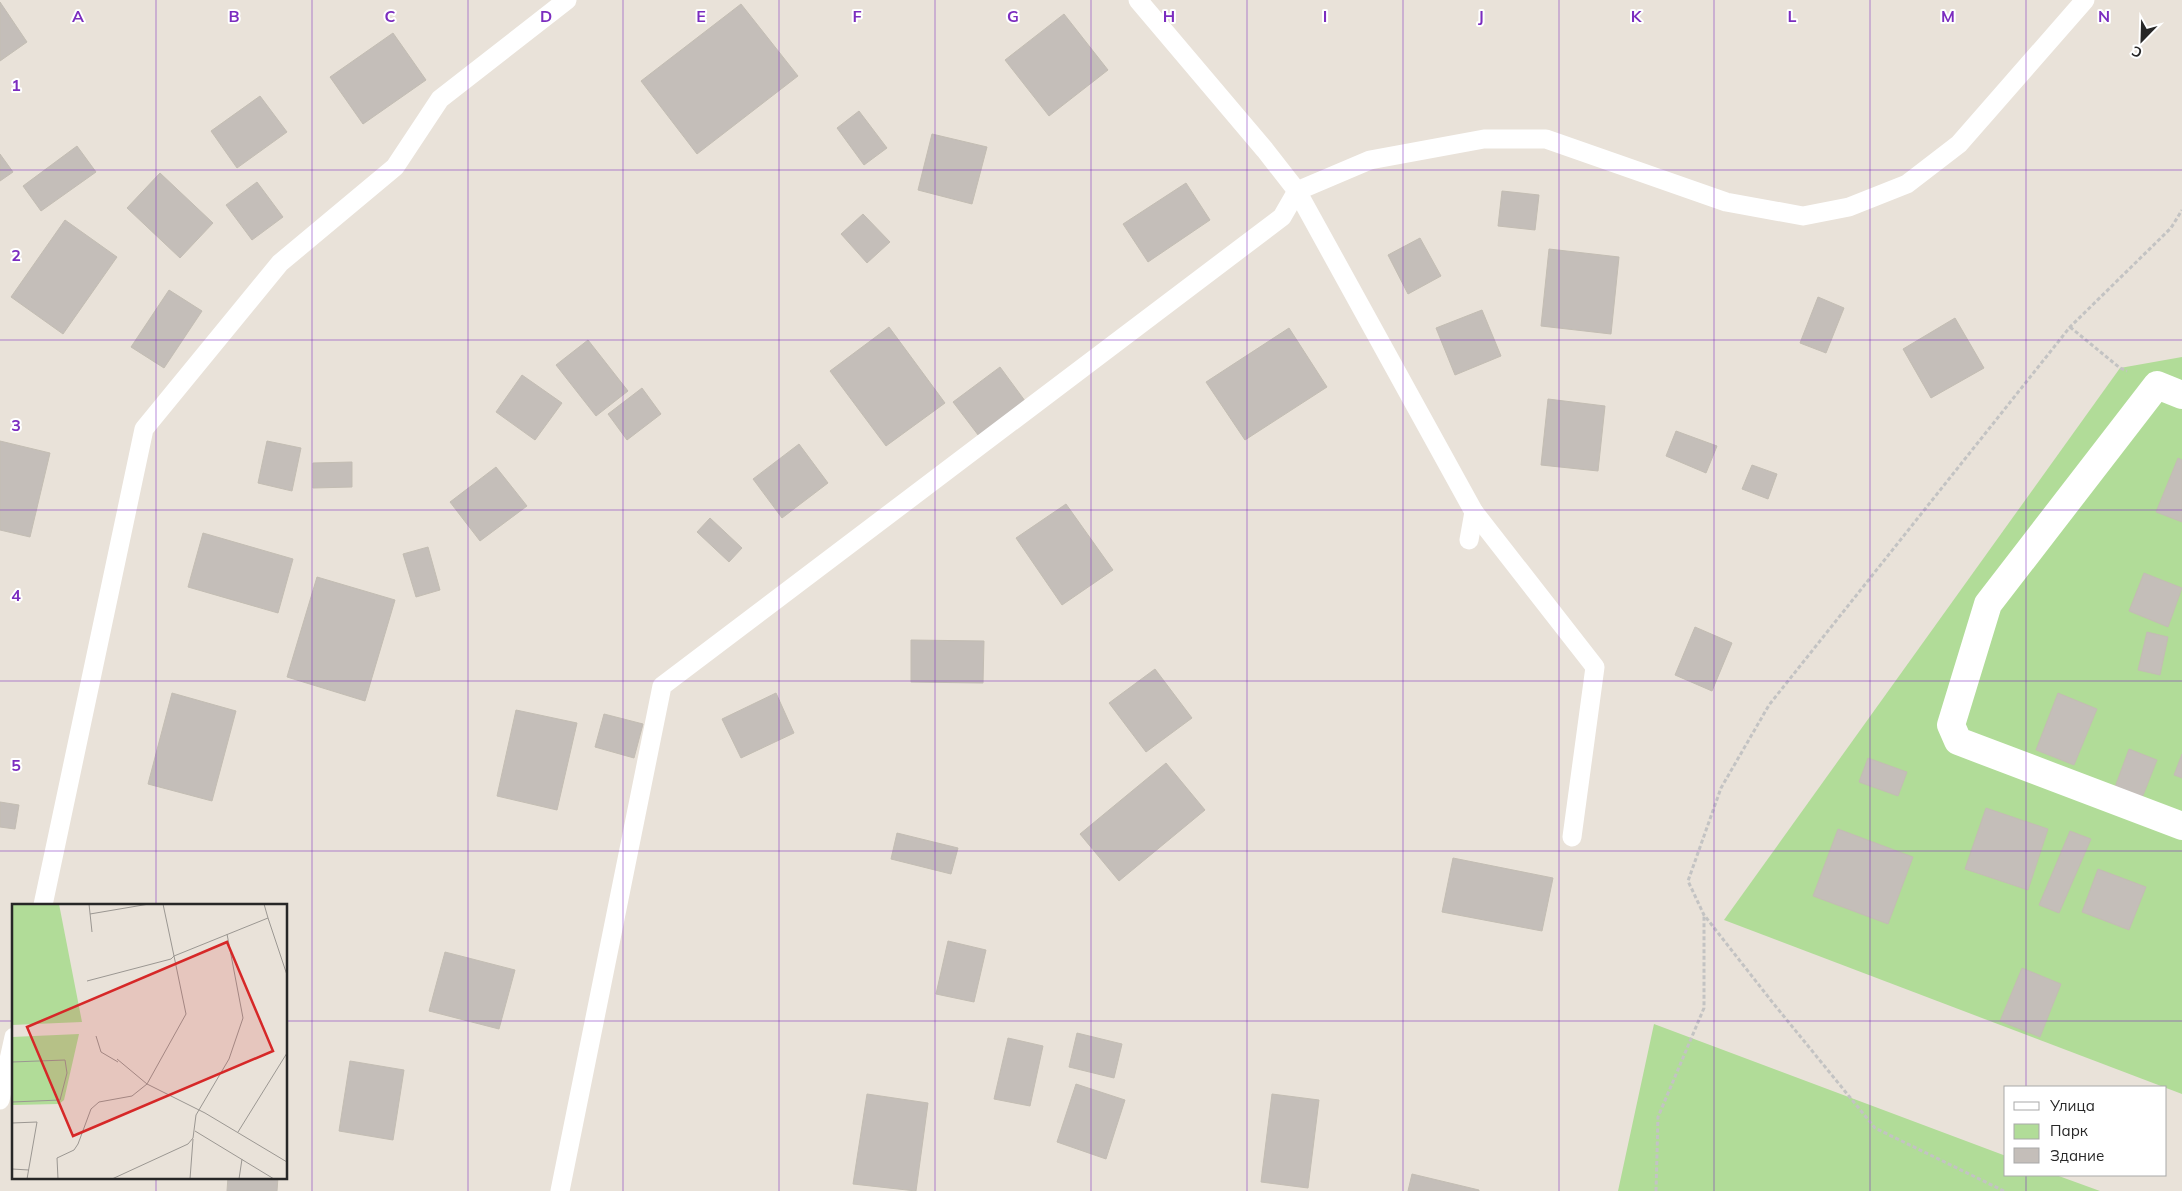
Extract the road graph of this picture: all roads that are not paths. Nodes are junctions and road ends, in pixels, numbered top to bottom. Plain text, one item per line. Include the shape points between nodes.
1 (567, 0) edge
2 (1138, 0) edge
3 (2085, 0) edge
4 (1297, 191) junction
5 (2182, 395) edge
6 (1474, 512) junction
7 (1469, 540) dead end
8 (2182, 826) edge
9 (1572, 837) dead end
10 (43, 904) edge
11 (12, 1046) edge
12 (0, 1100) edge
13 (560, 1191) edge

1 - 10 lane via 440,99 396,167 280,263 144,429
2 - 4 lane
3 - 4 lane via 1959,144 1907,184 1849,207 1803,216 1726,202 1546,139 1484,138 1370,160
4 - 6 lane
4 - 13 lane via 1282,217 662,686
5 - 8 street via 2157,385 1988,604 1951,725 1958,741
6 - 7 lane
6 - 9 lane via 1595,667
11 - 12 lane

